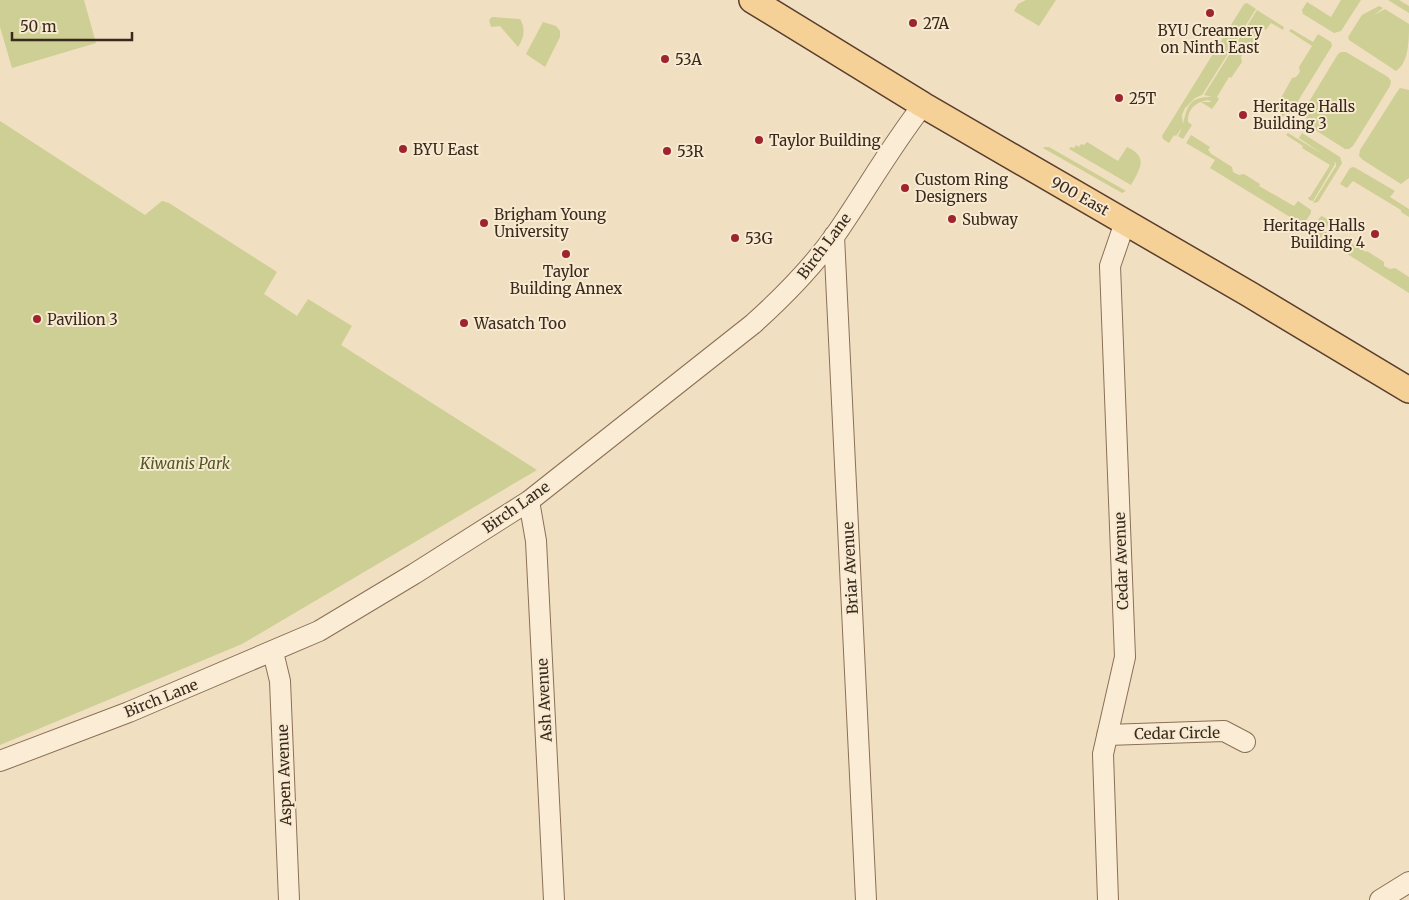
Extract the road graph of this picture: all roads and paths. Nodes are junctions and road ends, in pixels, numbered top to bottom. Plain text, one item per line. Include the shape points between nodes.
1 (752, 0) edge
2 (923, 105) junction
3 (1125, 222) junction
4 (834, 236) junction
5 (1409, 390) edge
6 (529, 501) junction
7 (273, 652) junction
8 (1107, 734) junction
9 (1245, 742) dead end
10 (0, 760) edge
11 (1409, 882) edge
12 (289, 900) edge
13 (554, 900) edge
14 (866, 900) edge
15 (1108, 900) edge
16 (1380, 900) edge

1 - 2 main road, 900 East
2 - 3 main road, 900 East
2 - 4 street, Birch Lane
3 - 5 main road, 900 East
3 - 8 street, Cedar Avenue via 1110,266 1125,657
4 - 6 street, Birch Lane via 787,293 753,324
4 - 14 street, Briar Avenue
6 - 7 street, Birch Lane via 319,631
6 - 13 street, Ash Avenue via 536,541
7 - 10 street, Birch Lane via 129,712
7 - 12 street, Aspen Avenue via 280,681
8 - 9 street, Cedar Circle via 1224,731
8 - 15 street, Cedar Avenue via 1103,754
11 - 16 street

